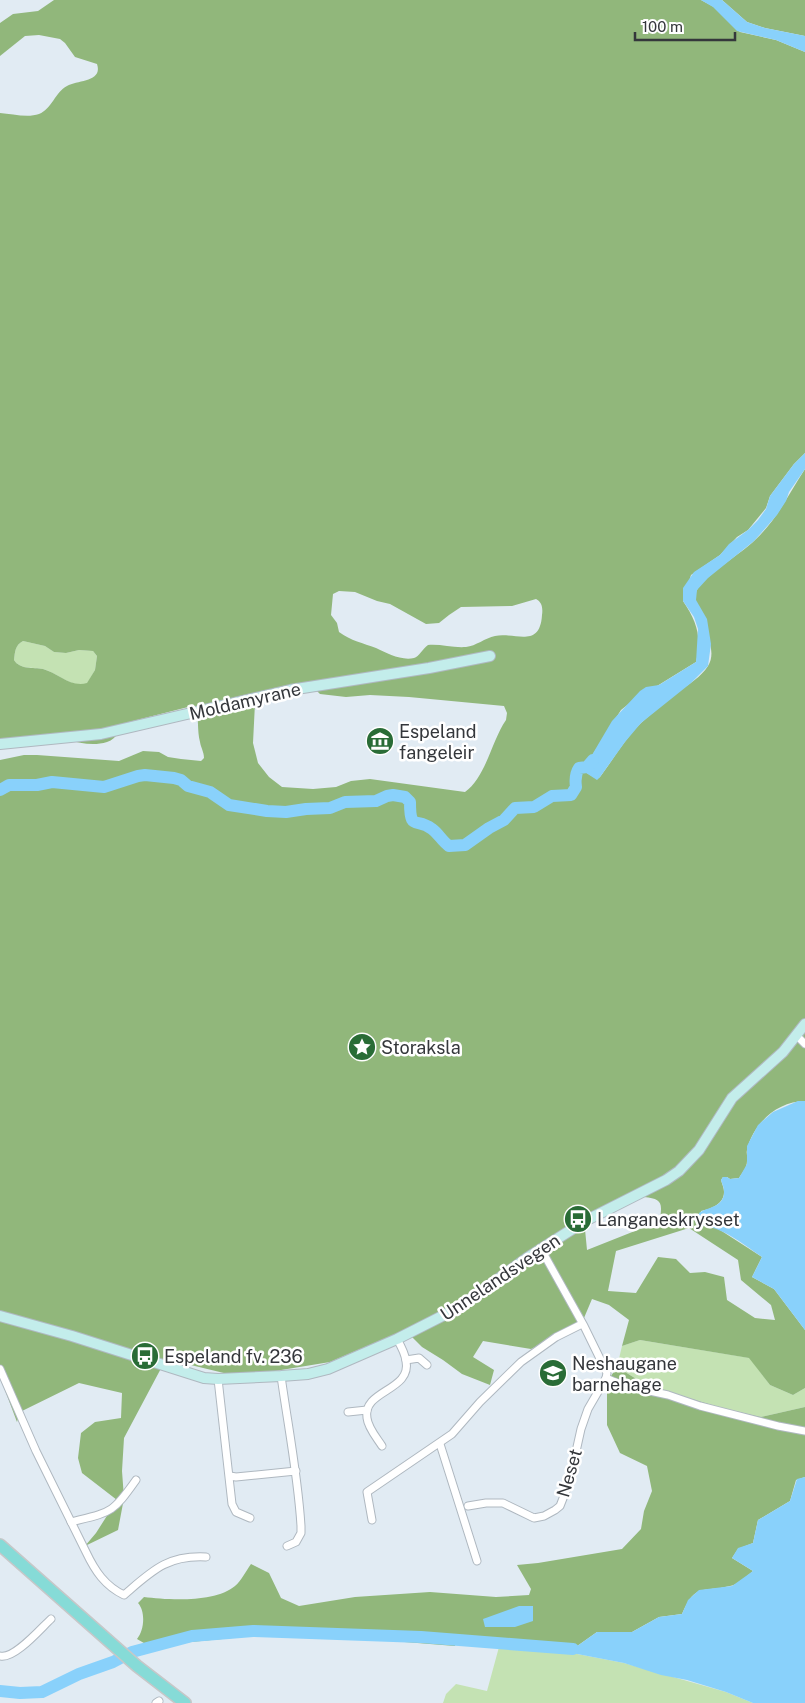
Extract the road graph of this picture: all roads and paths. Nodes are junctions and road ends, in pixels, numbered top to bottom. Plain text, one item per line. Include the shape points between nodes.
1 (490, 656) dead end
2 (0, 744) edge
3 (805, 1024) edge
4 (796, 1035) junction
5 (805, 1044) edge
6 (541, 1249) junction
7 (0, 1316) edge
8 (582, 1324) junction
9 (397, 1339) junction
10 (406, 1360) junction
11 (427, 1365) dead end
12 (0, 1369) edge
13 (282, 1376) junction
14 (606, 1378) junction
15 (218, 1379) junction
16 (367, 1410) junction
17 (348, 1412) dead end
18 (805, 1431) edge
19 (440, 1444) junction
20 (382, 1446) dead end
21 (296, 1471) junction
22 (230, 1476) junction
23 (136, 1480) dead end
24 (468, 1506) dead end
25 (250, 1518) dead end
26 (372, 1520) dead end
27 (71, 1522) junction
28 (0, 1545) edge
29 (286, 1546) dead end
30 (206, 1557) dead end
31 (478, 1561) dead end
32 (51, 1619) dead end
33 (0, 1656) edge
34 (185, 1703) edge

1 - 2 main road, Moldamyrane via 290,690 101,734
3 - 4 main road, Unnelandsvegen
4 - 5 street
4 - 6 main road, Unnelandsvegen via 783,1052 732,1098 699,1150 679,1170
6 - 8 street
6 - 9 main road, Unnelandsvegen via 460,1307
7 - 15 main road, Unnelandsvegen via 192,1375
8 - 14 street via 602,1362
8 - 19 street via 556,1337 516,1366
9 - 10 street
9 - 13 main road, Unnelandsvegen via 328,1369
10 - 11 street via 419,1358
10 - 16 street via 401,1380 372,1400
12 - 27 street
13 - 15 main road, Unnelandsvegen
13 - 21 street
14 - 18 street via 700,1406
14 - 24 street, Neset via 588,1409 560,1506 534,1518 503,1503
15 - 22 street
16 - 17 street
16 - 20 street via 368,1422
19 - 26 street via 367,1492
19 - 31 street
21 - 22 street
21 - 29 street via 301,1533 296,1542
22 - 25 street via 234,1509
23 - 27 street via 112,1510
27 - 30 street via 94,1568 109,1586 124,1595 161,1564 181,1558
28 - 34 main road via 137,1666
32 - 33 street via 17,1650

